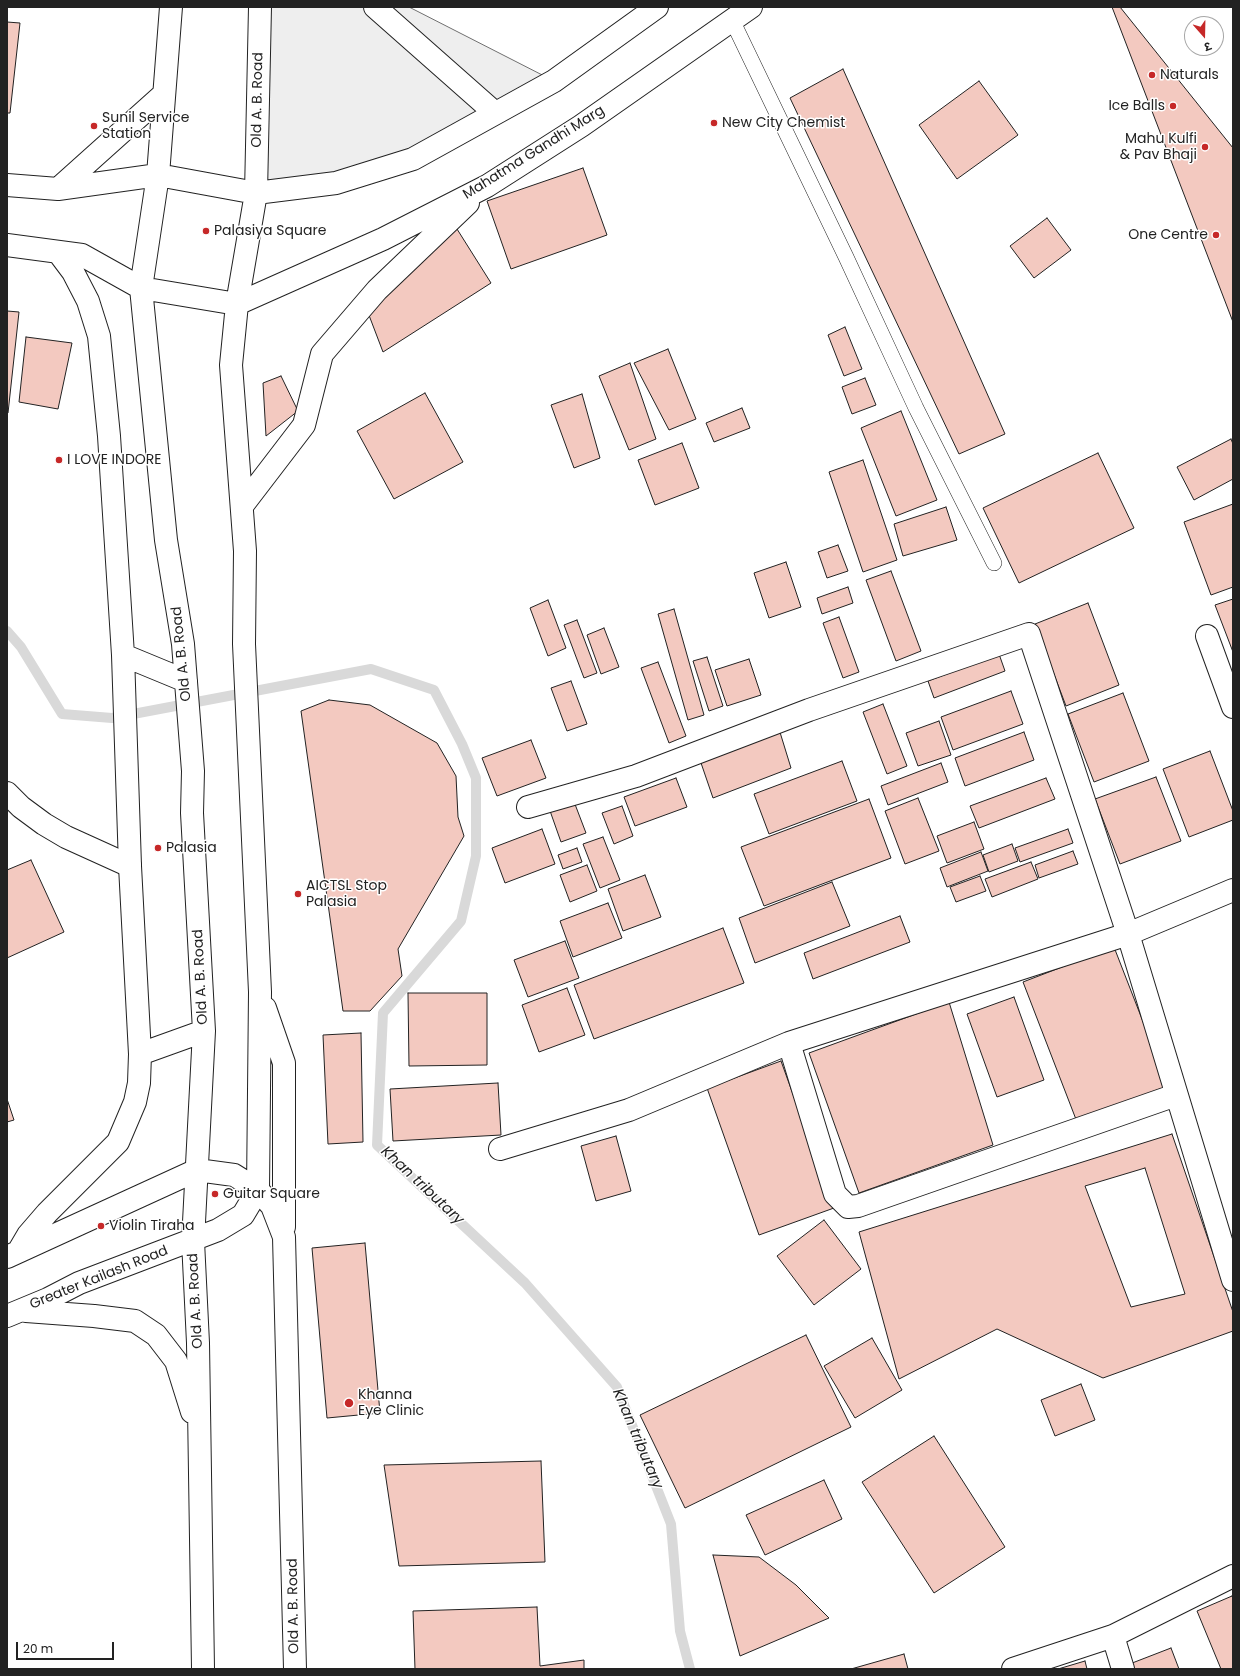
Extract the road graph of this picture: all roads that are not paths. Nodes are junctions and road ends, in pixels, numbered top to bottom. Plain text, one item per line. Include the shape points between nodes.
1 (171, 7) edge
2 (260, 7) edge
3 (375, 7) edge
4 (657, 7) edge
5 (751, 7) edge
6 (732, 20) junction
7 (164, 94) junction
8 (495, 113) junction
9 (158, 175) junction
10 (7, 185) edge
11 (487, 186) junction
12 (58, 189) junction
13 (256, 192) junction
14 (7, 244) edge
15 (58, 252) junction
16 (141, 288) junction
17 (237, 304) junction
18 (242, 506) junction
19 (994, 563) dead end
20 (1207, 636) dead end
21 (122, 655) junction
22 (186, 681) junction
23 (1233, 707) edge
24 (7, 793) edge
25 (528, 807) dead end
26 (130, 866) junction
27 (1233, 890) edge
28 (1128, 934) junction
29 (260, 992) junction
30 (204, 1030) junction
31 (789, 1043) junction
32 (140, 1054) junction
33 (1176, 1095) junction
34 (500, 1149) dead end
35 (197, 1170) junction
36 (258, 1190) junction
37 (284, 1237) junction
38 (193, 1241) junction
39 (12, 1254) edge
40 (1233, 1280) edge
41 (14, 1313) edge
42 (199, 1443) junction
43 (1233, 1576) edge
44 (1113, 1636) junction
45 (203, 1669) edge
46 (295, 1669) edge
47 (1013, 1669) edge
48 (1123, 1669) edge

1 - 7 main road
2 - 13 main road, Old A. B. Road
3 - 8 main road
4 - 8 main road via 554,81
5 - 6 main road, Mahatma Gandhi Marg
6 - 11 main road, Mahatma Gandhi Marg via 581,126
6 - 19 lane via 916,408
7 - 9 main road
7 - 12 main road
8 - 13 main road via 413,158 336,183
9 - 12 main road
9 - 13 main road
9 - 16 main road, Old A. B. Road
10 - 12 main road
11 - 17 main road, Mahatma Gandhi Marg via 383,239
11 - 18 main road via 377,290 322,354 304,425
13 - 17 main road, Old A. B. Road
14 - 15 main road
15 - 16 main road via 82,255
15 - 21 main road via 73,272 88,301 99,336 109,436
16 - 17 main road
16 - 22 main road, Old A. B. Road via 166,540
17 - 18 main road via 231,364
18 - 29 main road via 245,551 244,644
20 - 23 main road
21 - 22 main road
21 - 26 main road
22 - 30 main road, Old A. B. Road via 193,771 192,813
24 - 26 main road via 21,807 50,827
25 - 28 main road via 636,776 809,710 1029,634
26 - 32 main road
27 - 28 main road
28 - 31 main road
28 - 33 main road
29 - 36 main road
29 - 37 main road via 284,1063
30 - 32 main road
30 - 35 main road, Old A. B. Road
31 - 33 main road via 835,1194 848,1207 866,1204
31 - 34 main road via 629,1110
32 - 39 main road via 139,1083 135,1102 118,1142 47,1213
33 - 40 main road
35 - 36 main road via 234,1175
35 - 38 main road, Old A. B. Road
35 - 39 main road
36 - 37 main road, Old A. B. Road via 272,1206
36 - 38 main road, Greater Kailash Road via 243,1215
37 - 46 main road, Old A. B. Road
38 - 41 main road, Greater Kailash Road via 79,1283
38 - 42 main road, Old A. B. Road
41 - 42 main road via 94,1316 135,1321 156,1335 176,1360
42 - 45 main road, Old A. B. Road
43 - 44 main road
44 - 47 main road
44 - 48 main road

